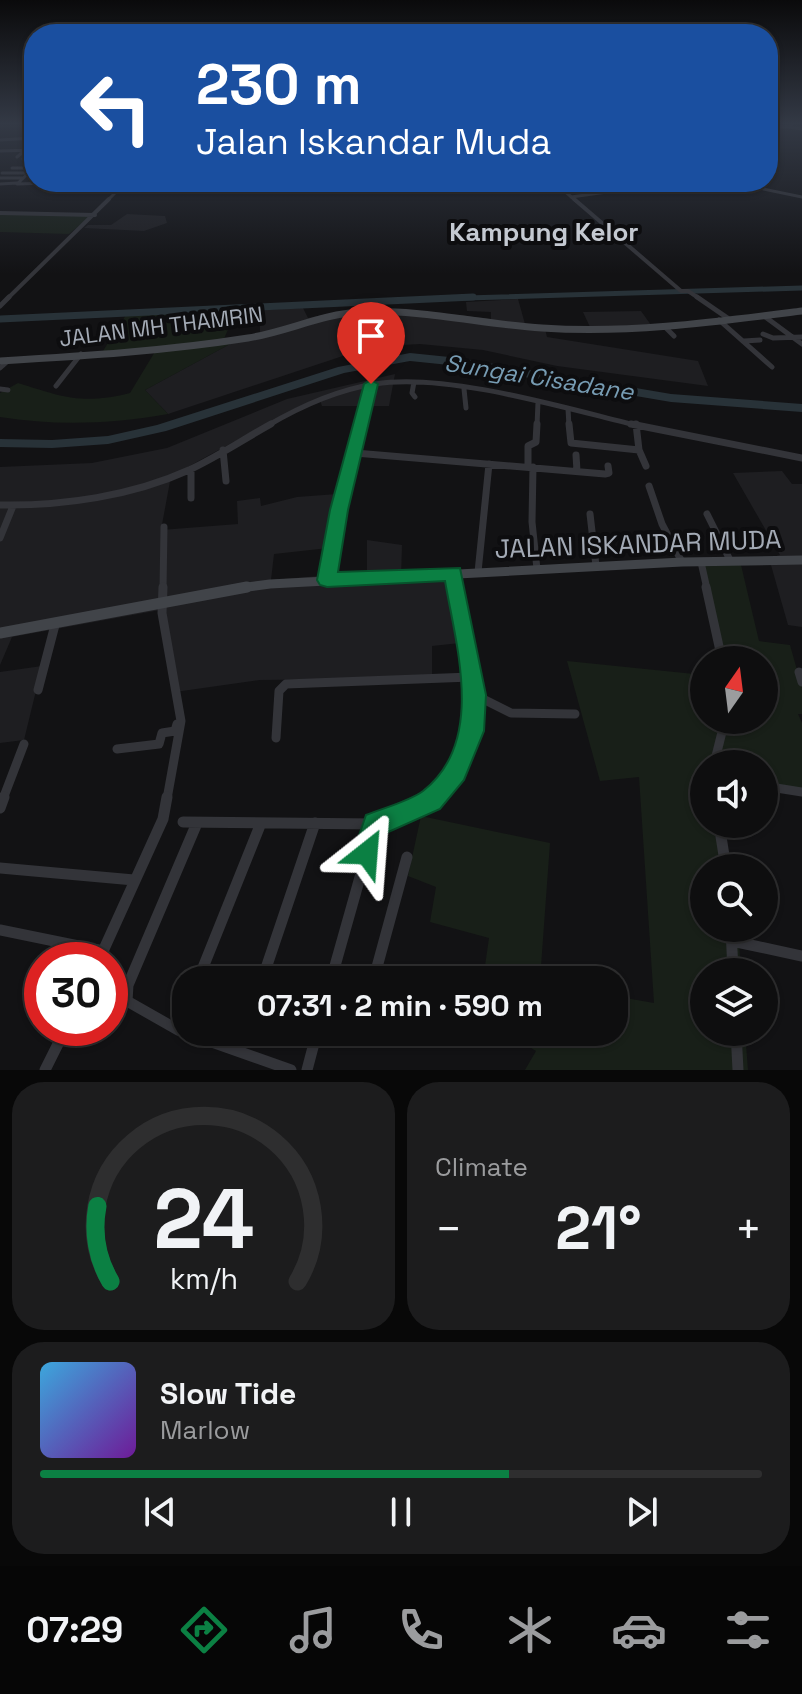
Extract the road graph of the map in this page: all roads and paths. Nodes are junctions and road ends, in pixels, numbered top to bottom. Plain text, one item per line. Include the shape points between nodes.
1 (24, 176) edge
2 (1, 178) edge
3 (17, 183) junction
4 (24, 183) edge
5 (117, 192) edge
6 (564, 192) edge
7 (612, 192) edge
8 (778, 192) edge
9 (571, 197) junction
10 (802, 197) edge
11 (0, 213) edge
12 (95, 215) junction
13 (0, 306) edge
14 (802, 311) edge
15 (764, 316) junction
16 (729, 319) junction
17 (719, 320) junction
18 (664, 326) junction
19 (674, 336) dead end
20 (798, 338) edge
21 (744, 341) junction
22 (802, 344) edge
23 (81, 354) junction
24 (9, 360) junction
25 (0, 361) edge
26 (772, 367) dead end
27 (0, 368) edge
28 (414, 382) junction
29 (371, 384) junction
30 (56, 386) dead end
31 (0, 389) edge
32 (464, 389) junction
33 (8, 390) dead end
34 (415, 397) dead end
35 (538, 402) junction
36 (466, 408) dead end
37 (568, 409) junction
38 (636, 424) junction
39 (223, 450) junction
40 (639, 450) junction
41 (355, 453) junction
42 (576, 455) dead end
43 (802, 458) edge
44 (489, 464) junction
45 (608, 466) dead end
46 (646, 466) dead end
47 (530, 467) junction
48 (191, 469) junction
49 (577, 471) junction
50 (226, 481) dead end
51 (649, 486) dead end
52 (191, 498) dead end
53 (0, 505) edge
54 (13, 506) junction
55 (590, 514) dead end
56 (707, 514) dead end
57 (164, 527) dead end
58 (0, 538) edge
59 (730, 560) junction
60 (802, 560) edge
61 (682, 562) junction
62 (701, 562) junction
63 (596, 566) junction
64 (537, 569) junction
65 (478, 572) junction
66 (453, 573) junction
67 (327, 580) junction
68 (156, 605) junction
69 (55, 625) junction
70 (0, 633) edge
71 (719, 646) edge
72 (471, 677) junction
73 (38, 690) dead end
74 (475, 695) junction
75 (575, 714) dead end
76 (180, 722) junction
77 (276, 738) dead end
78 (24, 744) dead end
79 (117, 749) dead end
80 (778, 789) edge
81 (802, 793) edge
82 (0, 808) edge
83 (183, 822) dead end
84 (197, 823) junction
85 (261, 823) junction
86 (315, 823) junction
87 (375, 824) junction
88 (407, 857) dead end
89 (0, 868) edge
90 (131, 880) junction
91 (0, 930) edge
92 (48, 942) edge
93 (106, 942) edge
94 (737, 942) edge
95 (802, 956) edge
96 (204, 966) edge
97 (267, 966) edge
98 (335, 966) edge
99 (377, 966) edge
100 (172, 1027) edge
101 (57, 1046) edge
102 (224, 1046) edge
103 (240, 1046) edge
104 (313, 1046) edge
105 (737, 1046) edge
106 (238, 1051) junction
107 (45, 1070) edge
108 (291, 1070) edge
109 (307, 1070) edge
110 (738, 1070) edge

1 - 3 street
2 - 3 street
3 - 4 street
5 - 12 street
6 - 9 street
7 - 9 street
8 - 10 street
9 - 16 street via 681,291
11 - 12 street
12 - 13 street
14 - 15 street, JALAN MH THAMRIN
15 - 16 street, JALAN MH THAMRIN
15 - 20 street
16 - 17 street, JALAN MH THAMRIN
17 - 18 street, JALAN MH THAMRIN
17 - 21 street
18 - 19 street
18 - 23 street, JALAN MH THAMRIN via 541,328 403,313 351,313 252,337
20 - 21 street
20 - 22 street
21 - 26 street
23 - 24 street, JALAN MH THAMRIN
23 - 30 street
24 - 25 street, JALAN MH THAMRIN
24 - 27 street
28 - 29 street
28 - 32 street
28 - 34 street
29 - 39 street via 298,406
29 - 41 street
31 - 33 street
32 - 35 street
32 - 36 street
35 - 37 street
35 - 47 street via 536,442 528,446
37 - 38 street
37 - 40 street via 571,443
38 - 40 street
38 - 43 street
39 - 48 street
39 - 50 street
40 - 46 street
41 - 44 street
41 - 67 street
42 - 49 street
44 - 47 street
44 - 65 street
45 - 49 street via 609,474
47 - 49 street
47 - 64 street
48 - 52 street
48 - 54 street via 155,485
51 - 61 street
53 - 54 street
54 - 58 street
55 - 63 street
56 - 59 street
57 - 68 street
59 - 60 street, JALAN ISKANDAR MUDA
59 - 62 street, JALAN ISKANDAR MUDA
61 - 62 street, JALAN ISKANDAR MUDA
61 - 63 street, JALAN ISKANDAR MUDA
62 - 71 street
63 - 64 street, JALAN ISKANDAR MUDA
64 - 65 street, JALAN ISKANDAR MUDA
65 - 66 street, JALAN ISKANDAR MUDA
66 - 67 street, JALAN ISKANDAR MUDA
66 - 72 street
67 - 68 street, JALAN ISKANDAR MUDA via 217,591
68 - 69 street, JALAN ISKANDAR MUDA
68 - 76 street
69 - 70 street, JALAN ISKANDAR MUDA
69 - 73 street
72 - 74 street
72 - 77 street via 286,684 279,691
74 - 75 street via 511,715
74 - 87 street via 472,731 455,771 431,800
76 - 79 street via 175,731 162,733 159,744
76 - 90 street via 163,819
78 - 82 street
80 - 81 street
83 - 84 street
84 - 85 street
84 - 100 street via 126,993 127,1001
85 - 86 street
85 - 96 street
86 - 87 street
86 - 97 street
87 - 98 street
88 - 99 street
89 - 90 street
90 - 93 street
91 - 92 street
94 - 95 street
101 - 107 street
102 - 106 street
103 - 106 street
104 - 109 street
105 - 110 street
106 - 108 street

